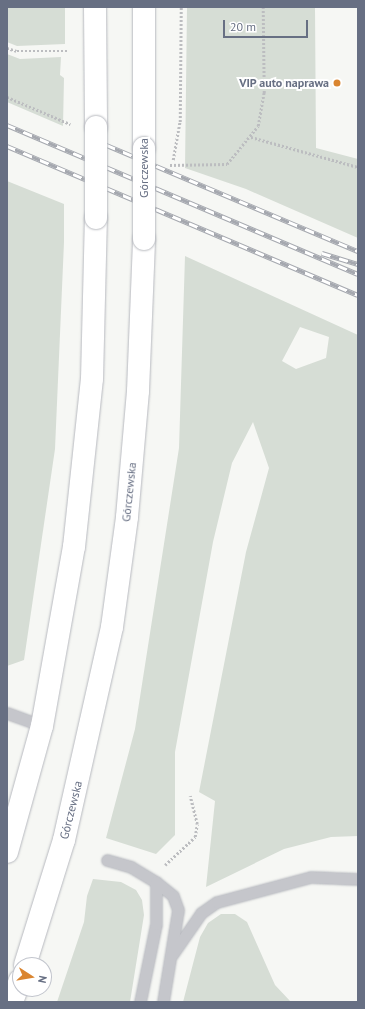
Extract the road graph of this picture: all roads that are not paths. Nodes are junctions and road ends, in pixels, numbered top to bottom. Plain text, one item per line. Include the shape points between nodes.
1 (95, 7) edge
2 (144, 7) edge
3 (7, 713) edge
4 (42, 726) junction
5 (7, 852) edge
6 (107, 860) dead end
7 (358, 879) edge
8 (156, 882) junction
9 (172, 955) junction
10 (27, 957) edge
11 (140, 1002) edge
12 (163, 1002) edge

1 - 4 main road, bridge via 96,218 92,379 82,484
2 - 10 main road, Górczewska, bridge via 144,239 138,391 112,627 64,840
3 - 4 lane
4 - 5 main road
6 - 8 lane via 131,867
7 - 9 lane via 311,877 217,902 201,913
8 - 9 lane via 173,896 178,910
8 - 11 lane via 156,924
9 - 12 lane

